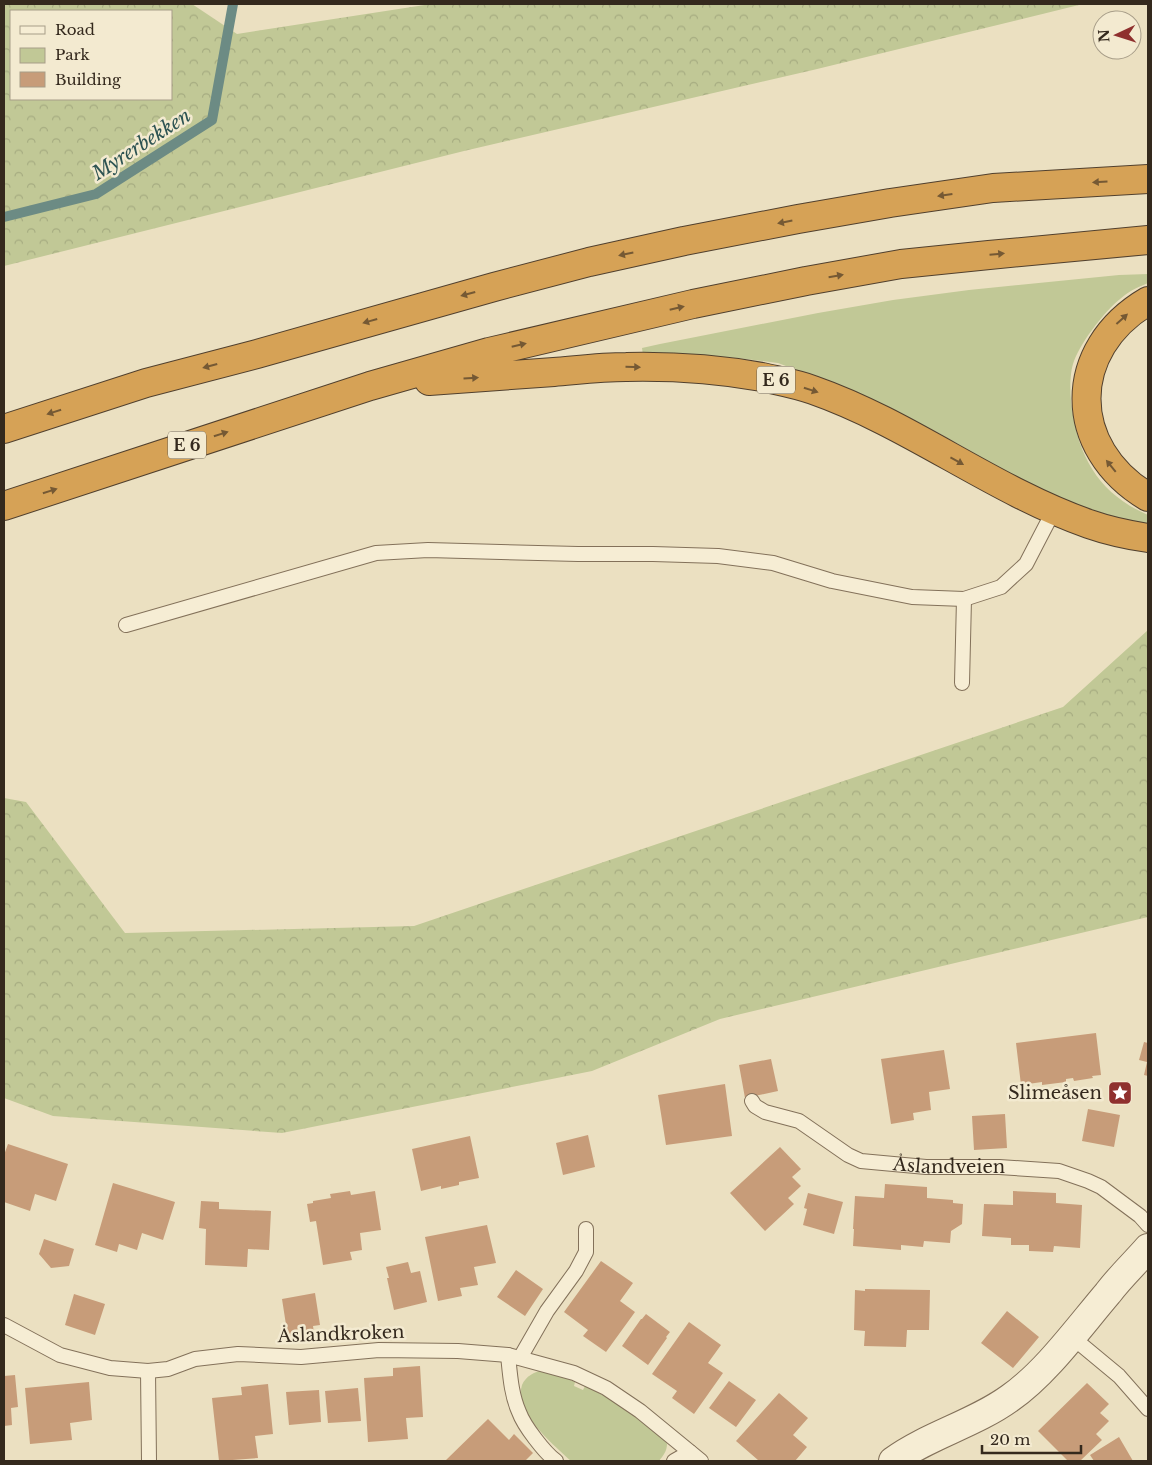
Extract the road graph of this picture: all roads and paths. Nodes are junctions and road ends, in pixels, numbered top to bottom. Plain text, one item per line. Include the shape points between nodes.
1 (1148, 179) edge
2 (1148, 240) edge
3 (1148, 301) edge
4 (370, 386) junction
5 (4, 429) edge
6 (1148, 497) edge
7 (4, 506) edge
8 (1054, 510) junction
9 (1148, 538) edge
10 (964, 600) junction
11 (126, 625) dead end
12 (962, 683) dead end
13 (752, 1101) dead end
14 (1148, 1225) edge
15 (586, 1229) dead end
16 (1148, 1248) edge
17 (4, 1325) edge
18 (1072, 1337) junction
19 (514, 1357) junction
20 (148, 1371) junction
21 (1148, 1409) edge
22 (690, 1452) junction
23 (149, 1461) edge
24 (556, 1461) edge
25 (674, 1461) edge
26 (701, 1461) edge
27 (893, 1461) edge

1 -> 5 highway via 993,188 890,203 684,241 494,287 146,383
4 -> 2 highway, E 6 via 498,350 806,281 900,264
6 -> 3 highway via 1119,475 1100,450 1087,406 1089,379 1100,348 1114,327
7 -> 4 highway, E 6
4 -> 8 highway, E 6 via 625,367 729,371 805,387 846,403
8 - 9 highway, E 6 via 1122,534
8 - 10 lane via 1026,564 1001,587
10 - 11 lane via 912,597 832,581 773,563 718,556 428,550 376,553
10 - 12 lane
13 - 14 lane, Åslandveien via 765,1112 799,1121 848,1156 861,1161 926,1167 1059,1171 1101,1187
15 - 19 lane via 586,1252
16 - 18 street
17 - 20 lane, Åslandkroken via 60,1355 110,1368
18 - 21 lane via 1119,1376
18 - 27 street via 1011,1398
19 - 20 lane, Åslandkroken via 458,1351 379,1350 301,1358 238,1354 195,1359 168,1369
19 - 22 lane, Åslandkroken via 574,1373 606,1388
19 - 24 lane via 511,1384 519,1414 536,1440
20 - 23 lane
22 - 25 lane
22 - 26 lane, Åslandkroken

